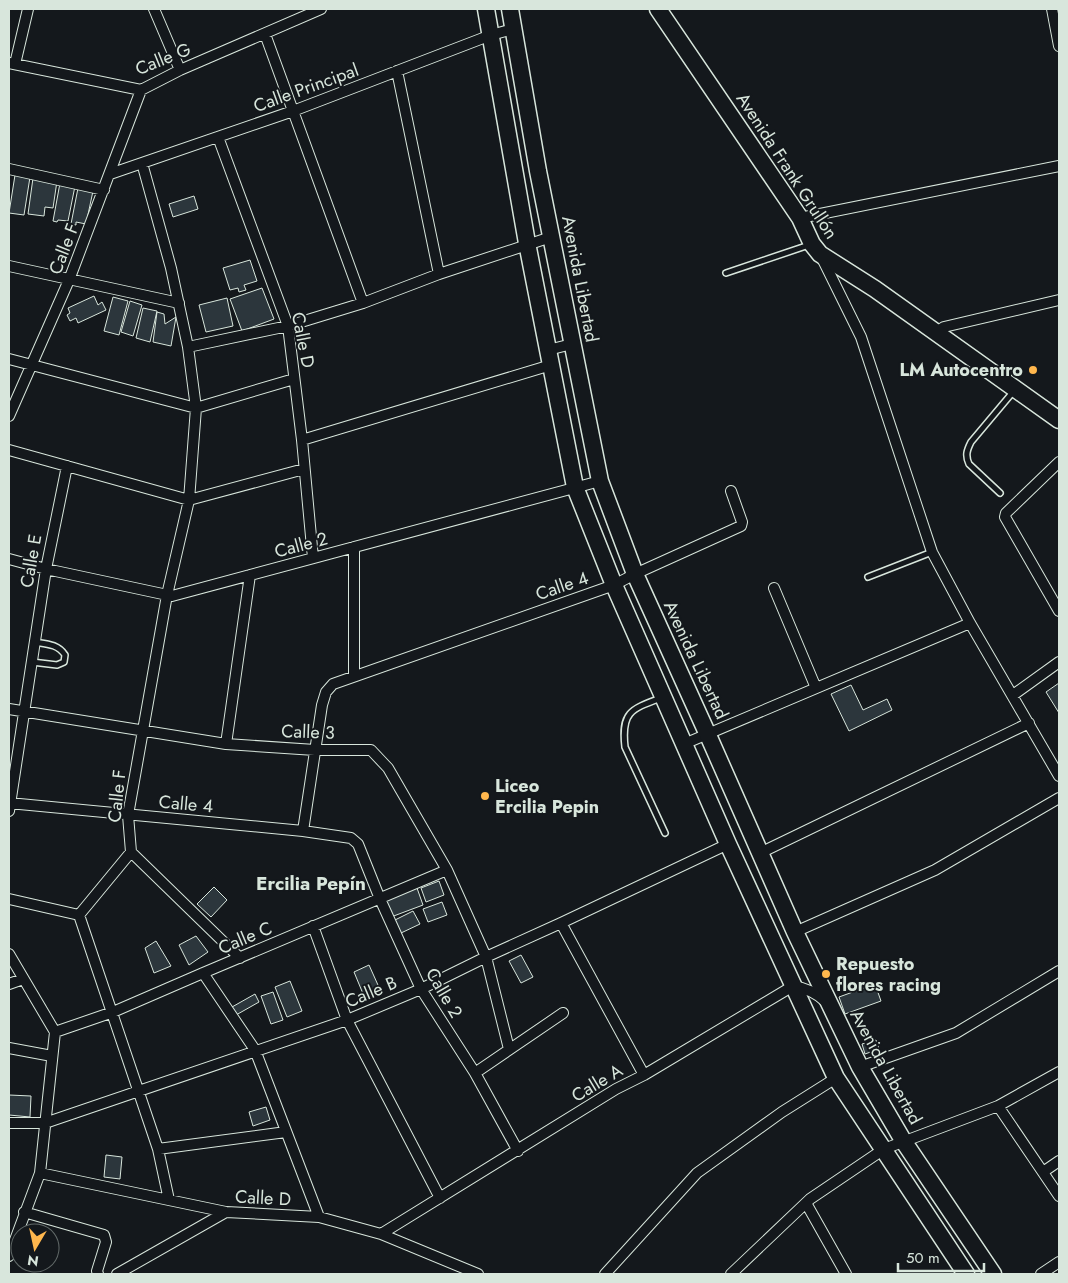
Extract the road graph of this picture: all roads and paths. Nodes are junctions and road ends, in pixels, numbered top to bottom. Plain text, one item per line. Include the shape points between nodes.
1 (28, 9) edge
2 (154, 9) edge
3 (321, 9) edge
4 (486, 9) edge
5 (510, 9) edge
6 (658, 9) edge
7 (1052, 9) edge
8 (513, 29) junction
9 (265, 34) junction
10 (491, 35) junction
11 (1059, 40) edge
12 (12, 64) edge
13 (180, 70) junction
14 (397, 71) junction
15 (141, 90) junction
16 (293, 111) junction
17 (218, 137) junction
18 (142, 163) junction
19 (1059, 166) edge
20 (9, 169) edge
21 (110, 174) junction
22 (104, 190) junction
23 (800, 218) junction
24 (551, 237) junction
25 (528, 243) junction
26 (816, 249) junction
27 (9, 266) edge
28 (726, 273) dead end
29 (439, 274) junction
30 (69, 280) junction
31 (1059, 300) edge
32 (179, 303) junction
33 (363, 303) junction
34 (288, 326) junction
35 (935, 333) junction
36 (572, 344) junction
37 (188, 347) junction
38 (550, 357) junction
39 (9, 359) edge
40 (31, 364) junction
41 (294, 379) junction
42 (1015, 389) junction
43 (196, 408) junction
44 (9, 416) edge
45 (1059, 420) edge
46 (302, 440) junction
47 (9, 450) edge
48 (1059, 462) edge
49 (67, 466) junction
50 (304, 469) junction
51 (600, 480) junction
52 (575, 487) junction
53 (731, 491) dead end
54 (1000, 493) dead end
55 (189, 500) junction
56 (354, 547) junction
57 (932, 552) junction
58 (312, 558) junction
59 (9, 559) edge
60 (46, 569) junction
61 (635, 574) junction
62 (250, 575) junction
63 (868, 577) dead end
64 (614, 586) junction
65 (774, 588) dead end
66 (167, 595) junction
67 (1059, 611) edge
68 (970, 623) junction
69 (34, 642) junction
70 (32, 662) junction
71 (1059, 662) edge
72 (354, 676) junction
73 (816, 688) junction
74 (1013, 695) junction
75 (664, 697) junction
76 (9, 709) edge
77 (24, 711) junction
78 (1029, 723) junction
79 (142, 730) junction
80 (708, 735) junction
81 (226, 744) junction
82 (684, 744) junction
83 (315, 750) junction
84 (1059, 776) edge
85 (1059, 798) edge
86 (9, 806) edge
87 (128, 815) junction
88 (303, 832) junction
89 (665, 833) dead end
90 (358, 844) joint
91 (728, 844) junction
92 (131, 852) junction
93 (760, 852) junction
94 (447, 870) junction
95 (9, 899) edge
96 (380, 899) junction
97 (79, 915) junction
98 (561, 923) junction
99 (313, 926) junction
100 (794, 932) junction
101 (9, 954) edge
102 (486, 957) junction
103 (240, 958) junction
104 (1059, 971) edge
105 (203, 972) junction
106 (23, 979) junction
107 (9, 984) edge
108 (793, 986) junction
109 (421, 989) junction
110 (830, 1007) junction
111 (113, 1012) junction
112 (562, 1012) dead end
113 (347, 1020) junction
114 (55, 1032) junction
115 (9, 1048) edge
116 (509, 1049) junction
117 (255, 1050) junction
118 (52, 1056) junction
119 (860, 1067) junction
120 (1059, 1072) edge
121 (474, 1073) junction
122 (644, 1074) junction
123 (836, 1078) junction
124 (138, 1092) junction
125 (998, 1106) junction
126 (9, 1123) edge
127 (45, 1123) junction
128 (286, 1132) junction
129 (904, 1142) junction
130 (158, 1149) junction
131 (884, 1149) junction
132 (518, 1151) junction
133 (1059, 1161) edge
134 (1043, 1172) junction
135 (40, 1173) junction
136 (1059, 1196) edge
137 (440, 1198) junction
138 (169, 1200) junction
139 (806, 1203) junction
140 (24, 1212) junction
141 (226, 1212) junction
142 (319, 1217) junction
143 (381, 1234) junction
144 (9, 1256) edge
145 (1059, 1262) edge
146 (98, 1274) edge
147 (117, 1274) edge
148 (478, 1274) edge
149 (605, 1274) edge
150 (731, 1274) edge
151 (846, 1274) edge
152 (966, 1274) edge
153 (993, 1274) edge
154 (1041, 1274) edge

1 - 12 street
2 - 13 street
3 - 9 street, Calle G
4 - 10 main road
5 - 8 main road, Avenida Libertad
6 - 23 main road, Avenida Frank Grullón
7 - 11 street
8 - 10 street, Calle Principal
8 - 24 main road, Avenida Libertad
9 - 13 street, Calle G
9 - 16 street
10 - 14 street, Calle Principal
10 - 25 main road
12 - 15 street, Calle G
13 - 15 street, Calle G
14 - 16 street, Calle Principal
14 - 29 street
15 - 21 street, Calle F
16 - 17 street, Calle Principal
16 - 33 street
17 - 18 street, Calle Principal
17 - 34 street, Calle D
18 - 21 street, Calle Principal
18 - 32 street
19 - 23 street
20 - 22 street
21 - 22 street, Calle F
22 - 30 street, Calle F
23 - 26 main road, Avenida Frank Grullón
24 - 25 street
24 - 36 main road, Avenida Libertad
25 - 29 street
25 - 38 main road
26 - 28 lane
26 - 35 main road, Avenida Frank Grullón
26 - 57 street via 861,337
27 - 30 street
29 - 33 street
30 - 32 street
30 - 40 street, Calle F
31 - 35 street via 944,327
32 - 37 street
33 - 34 street
34 - 37 street
34 - 41 street, Calle D
35 - 42 main road, Avenida Frank Grullón
36 - 38 street
36 - 51 main road, Avenida Libertad
37 - 43 street
38 - 46 street
38 - 52 main road
39 - 40 street
40 - 43 street
40 - 44 street, Calle F
41 - 43 street
41 - 46 street, Calle D
42 - 45 main road, Avenida Frank Grullón
42 - 54 lane via 967,451 969,464
43 - 55 street
46 - 50 street, Calle D
47 - 49 street
48 - 67 street via 1005,517
49 - 55 street
49 - 60 street, Calle E
50 - 55 street
50 - 58 street, Calle D
51 - 52 street, Calle 2
51 - 61 main road, Avenida Libertad
52 - 56 street, Calle 2
52 - 64 main road
53 - 61 street, Calle 4 via 741,526
55 - 66 street
56 - 58 street, Calle 2
56 - 72 street
57 - 63 lane
57 - 68 street
58 - 62 street, Calle 2
59 - 60 street, Calle 2
60 - 66 street, Calle 2
60 - 69 street, Calle E
61 - 64 street, Calle 4
61 - 80 main road, Avenida Libertad
62 - 66 street, Calle 2
62 - 81 street
64 - 72 street, Calle 4
64 - 75 main road
65 - 73 street
66 - 79 street, Calle F
68 - 73 street
68 - 74 street
69 - 70 street, Calle E
69 - 70 lane via 54,645 65,655 64,662 57,665
70 - 77 street, Calle E
71 - 74 street
72 - 83 street via 333,684 326,692
73 - 80 street
74 - 78 street
75 - 82 main road
75 - 89 lane via 636,707 627,717 623,731 625,747
76 - 77 street, Calle 3
77 - 79 street, Calle 3
77 - 86 street, Calle E
78 - 84 street
78 - 93 street
79 - 81 street, Calle 3
79 - 87 street, Calle F
80 - 82 street
80 - 93 main road, Avenida Libertad
81 - 83 street, Calle 3
82 - 91 main road
83 - 88 street
83 - 94 street, Calle 3 via 370,750 378,757 388,768
85 - 100 street via 935,870
86 - 87 street, Calle 4
87 - 88 street, Calle 4
87 - 92 street, Calle F
88 - 90 street, Calle 4 via 351,838
90 - 96 street, Calle 2
91 - 98 street, Calle B
91 - 108 main road
92 - 97 street
92 - 103 street
93 - 100 main road, Avenida Libertad
94 - 96 street, Calle C
94 - 102 street, Calle 3
95 - 97 street
96 - 99 street, Calle C
96 - 109 street, Calle 2
97 - 111 street
98 - 102 street, Calle B
98 - 122 street
99 - 103 street, Calle C
99 - 113 street
100 - 110 main road, Avenida Libertad
101 - 106 street
102 - 109 street, Calle B
102 - 116 street, Calle 3
103 - 105 street, Calle C
104 - 119 street via 956,1033
105 - 111 street, Calle C
105 - 117 street
106 - 107 street
106 - 114 street
108 - 110 street via 814,992
108 - 122 street, Calle A
108 - 123 main road
109 - 113 street, Calle B
109 - 121 street, Calle 2
110 - 119 main road, Avenida Libertad
111 - 114 street, Calle C
111 - 124 street
112 - 116 street
113 - 117 street, Calle B
113 - 137 street
114 - 118 street
115 - 118 street
116 - 121 street
117 - 124 street, Calle B
117 - 128 street
118 - 127 street
119 - 129 main road, Avenida Libertad
120 - 125 street
121 - 132 street, Calle 2
122 - 132 street, Calle A
123 - 131 main road
123 - 149 street via 697,1173
124 - 127 street, Calle B
124 - 130 street
125 - 129 street
125 - 134 street
126 - 127 street, Calle B
127 - 135 street
128 - 130 street
128 - 142 street
129 - 131 street
129 - 153 main road, Avenida Libertad
130 - 138 street
131 - 139 street
131 - 152 main road
132 - 137 street, Calle A
133 - 134 street
134 - 136 street
135 - 138 street, Calle D
135 - 140 street
137 - 143 street, Calle A
138 - 141 street, Calle D
139 - 150 street
139 - 151 street
140 - 144 street
140 - 146 street via 104,1235 106,1242
141 - 142 street, Calle D
141 - 147 street
142 - 143 street, Calle D
143 - 148 street, Calle D
145 - 154 street

